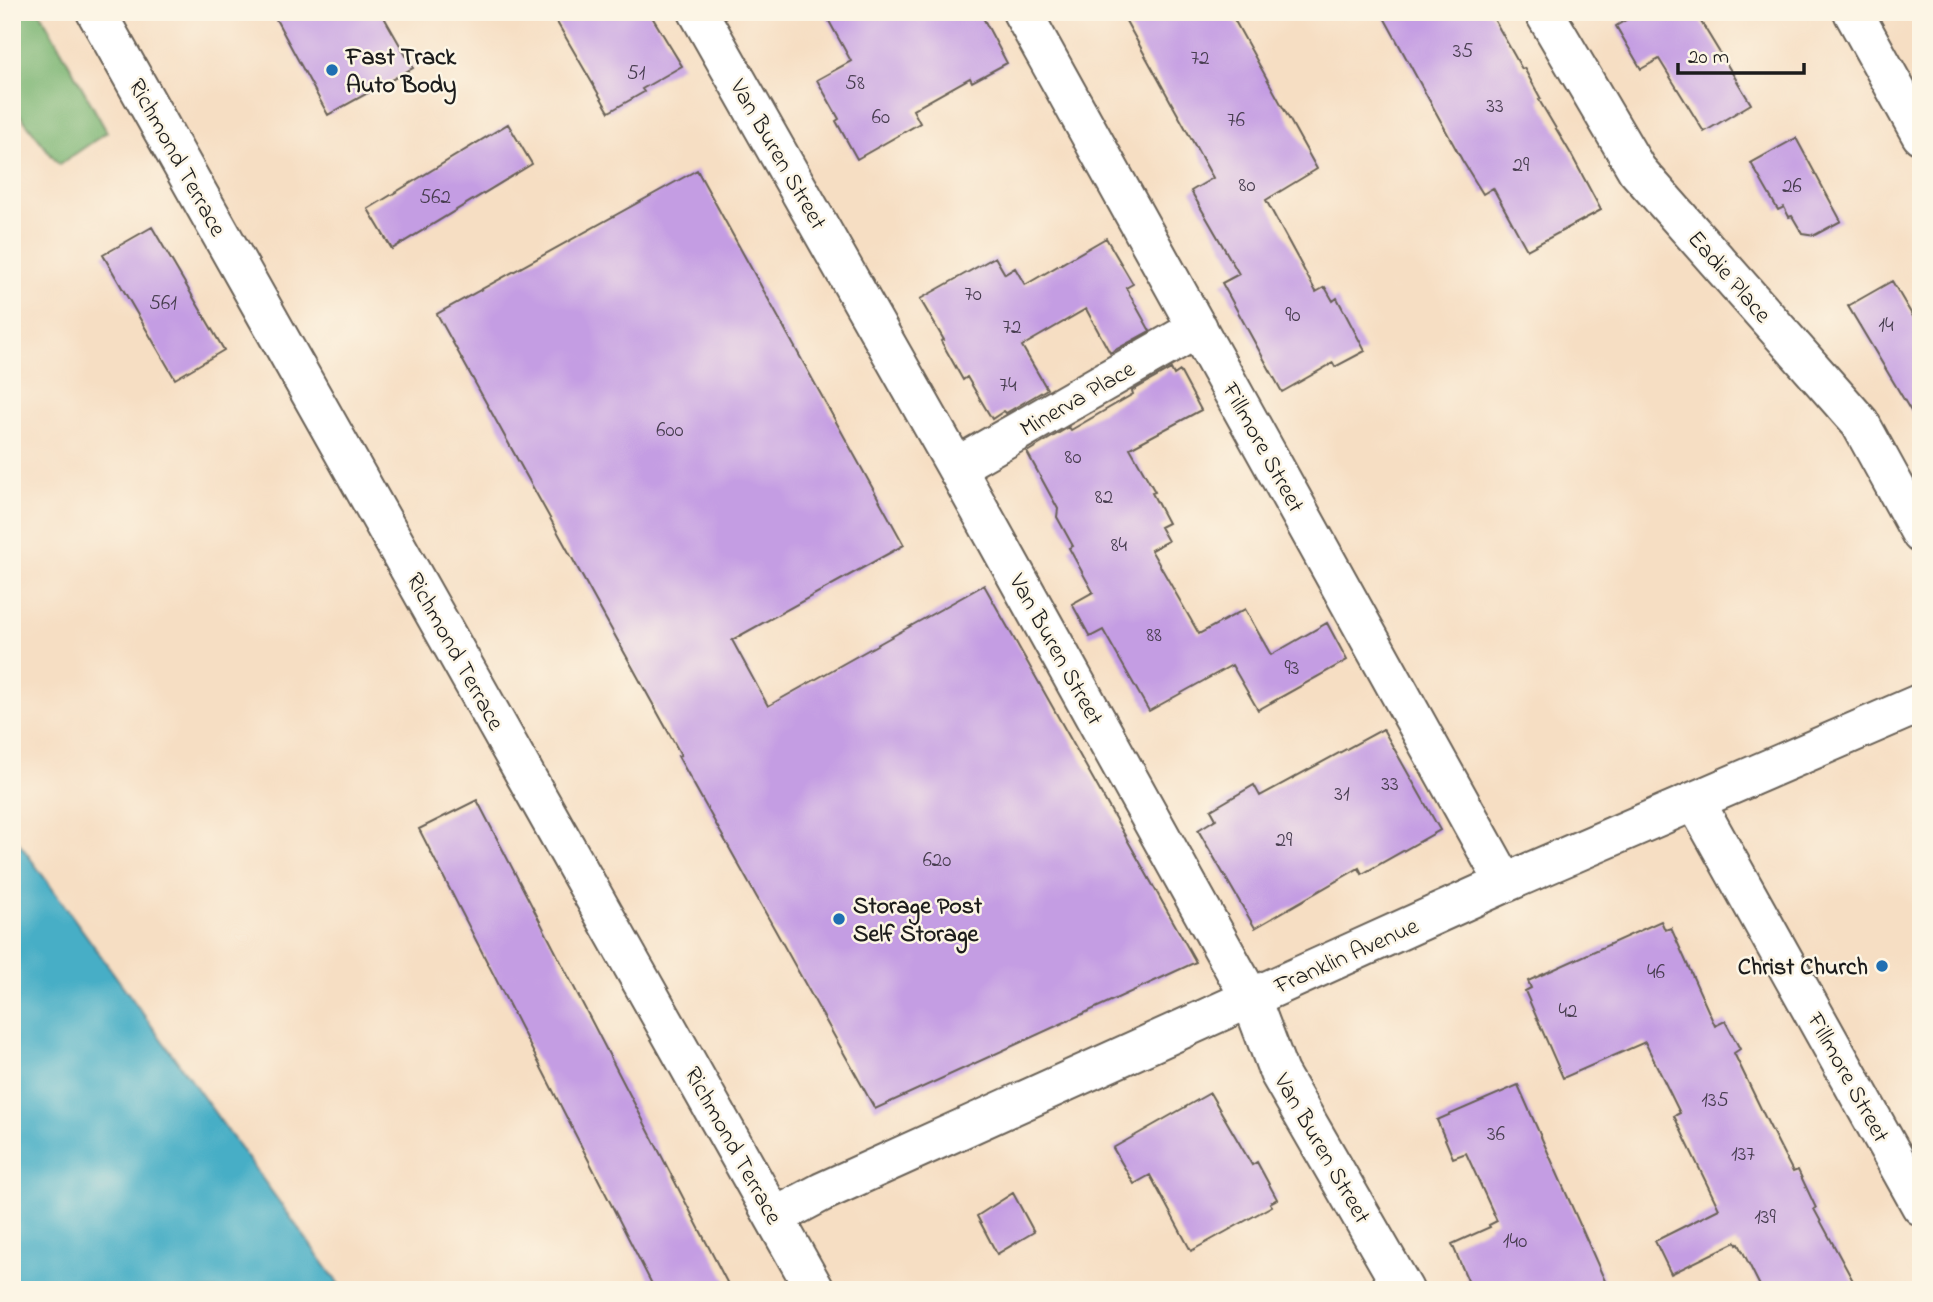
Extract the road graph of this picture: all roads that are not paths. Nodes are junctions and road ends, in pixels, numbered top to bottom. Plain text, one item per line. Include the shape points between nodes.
1 (96, 12) edge
2 (698, 12) edge
3 (1022, 12) edge
4 (1544, 12) edge
5 (1865, 16) edge
6 (1921, 135) edge
7 (1198, 328) junction
8 (956, 467) junction
9 (1921, 534) edge
10 (1921, 703) edge
11 (1695, 801) junction
12 (1505, 883) junction
13 (1251, 999) junction
14 (1921, 1206) edge
15 (775, 1217) junction
16 (815, 1290) edge
17 (1405, 1290) edge

1 - 15 street, Richmond Terrace
2 - 8 street, Van Buren Street
3 - 7 street, Fillmore Street
4 - 9 street, Eadie Place via 1637,170 1860,423
5 - 6 street
7 - 8 street, Minerva Place
7 - 12 street, Fillmore Street
8 - 13 street, Van Buren Street
10 - 11 street, Franklin Avenue
11 - 12 street, Franklin Avenue
11 - 14 street, Fillmore Street
12 - 13 street, Franklin Avenue
13 - 15 street, Franklin Avenue via 834,1186
13 - 17 street, Van Buren Street via 1279,1073
15 - 16 street, Richmond Terrace

